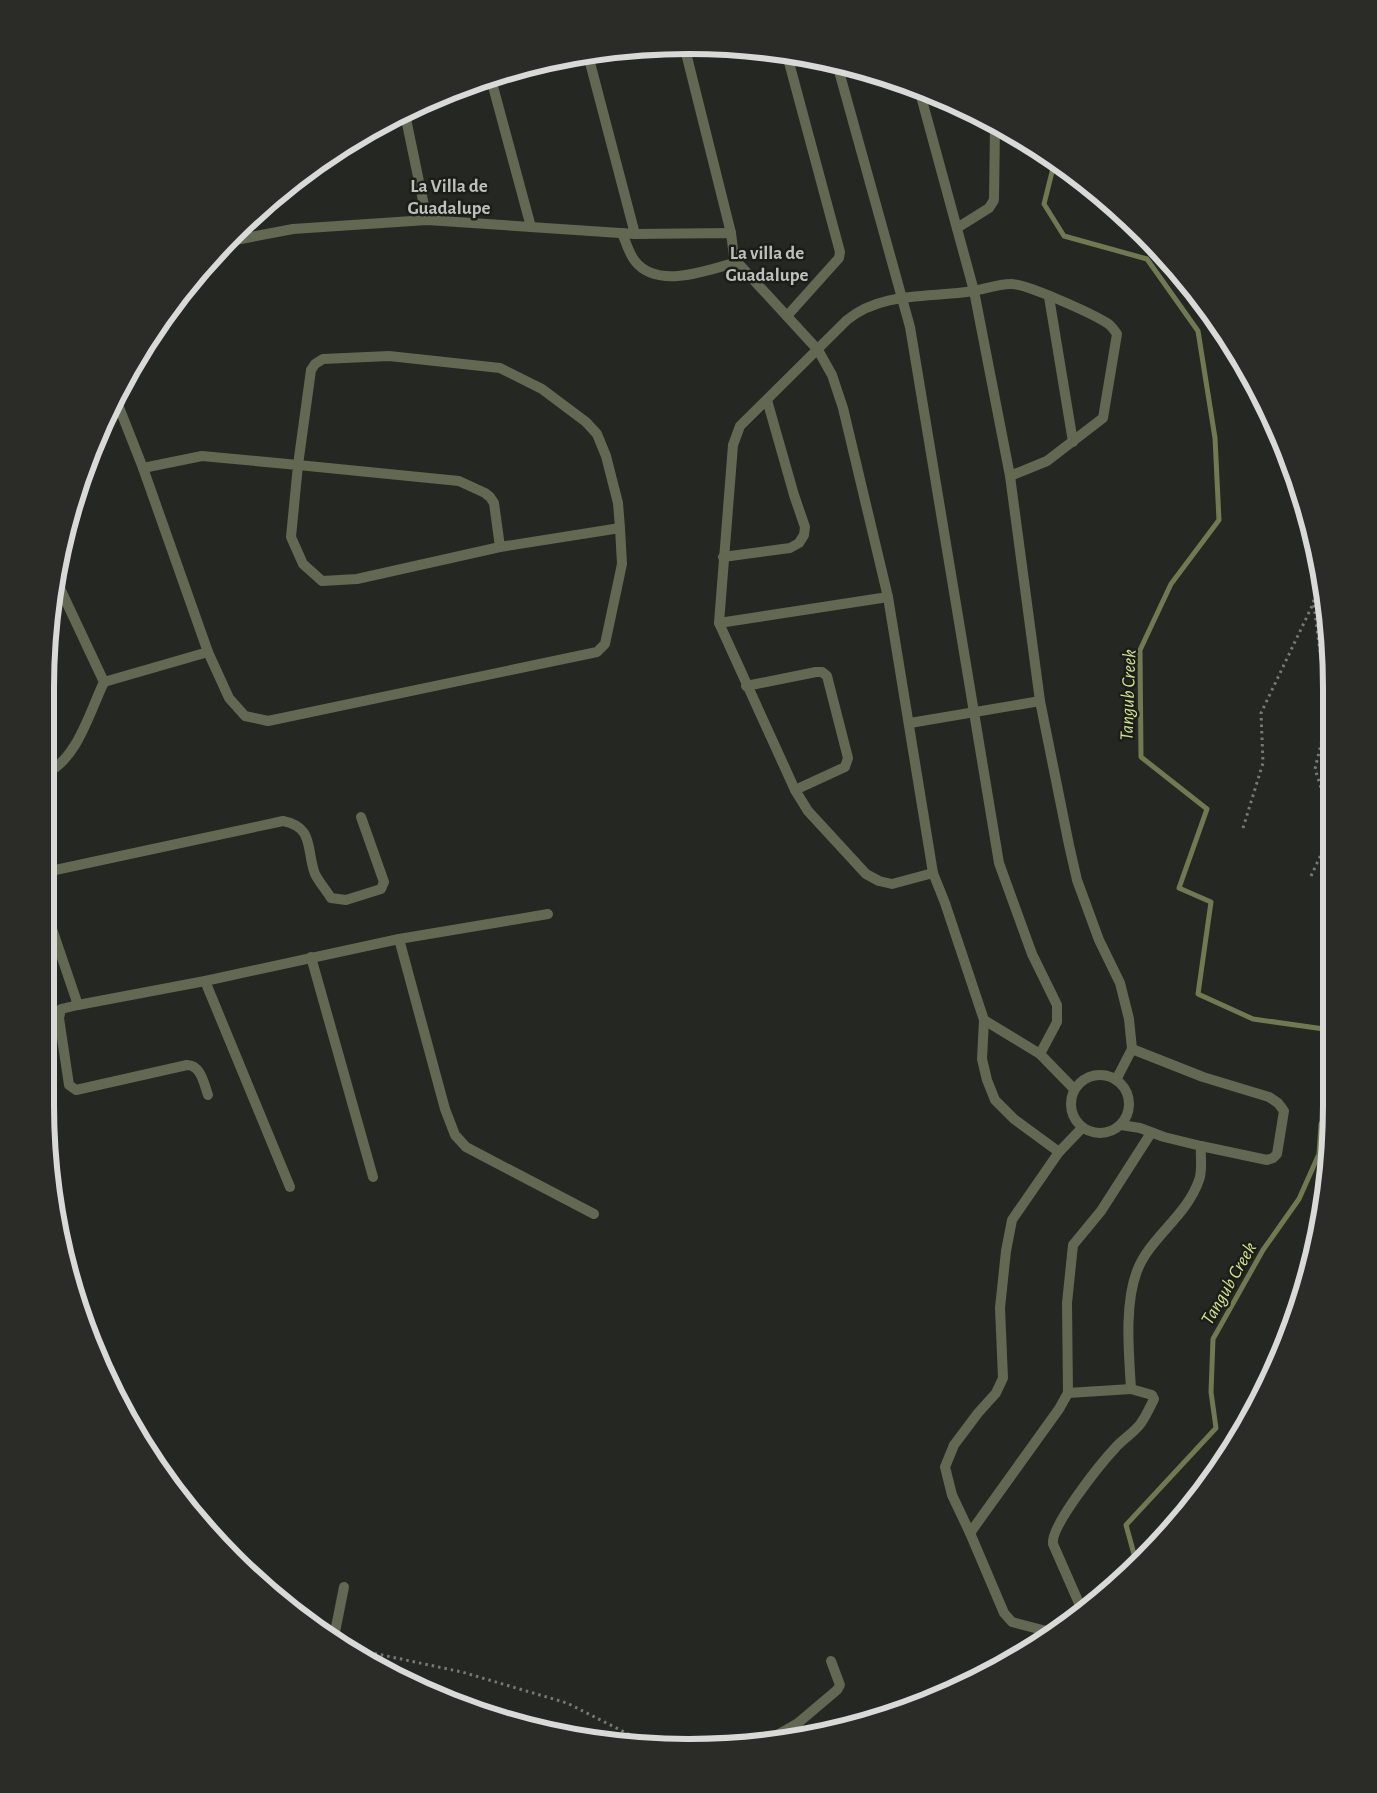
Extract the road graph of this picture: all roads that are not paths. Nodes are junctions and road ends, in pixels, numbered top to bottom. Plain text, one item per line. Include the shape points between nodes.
1 (686, 54) edge
2 (590, 62) edge
3 (790, 62) edge
4 (839, 72) edge
5 (492, 84) edge
6 (922, 98) edge
7 (405, 120) edge
8 (995, 133) edge
9 (427, 220) junction
10 (531, 226) junction
11 (957, 228) junction
12 (622, 233) junction
13 (731, 233) junction
14 (635, 234) junction
15 (241, 239) edge
16 (737, 262) junction
17 (974, 291) junction
18 (1049, 297) junction
19 (902, 298) junction
20 (787, 316) junction
21 (818, 350) junction
22 (767, 400) junction
23 (120, 407) edge
24 (1073, 442) junction
25 (298, 465) junction
26 (143, 468) junction
27 (1010, 476) junction
28 (620, 528) junction
29 (500, 548) junction
30 (723, 557) junction
31 (61, 592) edge
32 (888, 597) junction
33 (719, 624) junction
34 (208, 652) junction
35 (104, 682) junction
36 (746, 686) junction
37 (1040, 701) junction
38 (973, 712) junction
39 (910, 723) junction
40 (54, 769) edge
41 (795, 790) junction
42 (361, 817) dead end
43 (54, 870) edge
44 (933, 873) junction
45 (548, 914) dead end
46 (54, 934) edge
47 (399, 939) junction
48 (311, 957) junction
49 (205, 981) junction
50 (78, 1005) junction
51 (984, 1020) junction
52 (1132, 1049) junction
53 (1040, 1054) junction
54 (1116, 1080) junction
55 (1074, 1089) junction
56 (208, 1095) dead end
57 (1121, 1124) junction
58 (1082, 1128) junction
59 (1151, 1133) junction
60 (1201, 1146) junction
61 (1058, 1152) junction
62 (373, 1177) dead end
63 (290, 1187) dead end
64 (594, 1214) dead end
65 (1132, 1389) junction
66 (1068, 1393) junction
67 (970, 1533) junction
68 (344, 1587) dead end
69 (1080, 1604) edge
70 (1043, 1630) edge
71 (335, 1631) edge
72 (831, 1661) dead end
73 (782, 1732) edge

1 - 13 street
2 - 14 street
3 - 20 street via 840,252 839,258
4 - 19 street
5 - 10 street
6 - 11 street
7 - 9 street
8 - 11 street via 994,200 989,208
9 - 10 street
9 - 15 street via 293,229
10 - 12 street
11 - 17 street
12 - 14 street
12 - 16 street via 634,260 643,270 664,277 694,274
13 - 14 street
13 - 16 street
16 - 20 street
17 - 18 street via 1012,284
17 - 19 street
17 - 27 street
18 - 24 street
18 - 24 street via 1109,324 1117,334 1103,418
19 - 21 street via 864,308 847,320
19 - 38 street via 910,327
20 - 21 street
21 - 22 street
21 - 32 street via 832,375 843,408
22 - 30 street via 740,426 735,436
22 - 30 street via 805,527 804,535 790,548
23 - 26 street
24 - 27 street via 1047,460
25 - 26 street via 202,456
25 - 28 street via 311,370 323,359 389,356 500,368 542,389 597,434 618,503
25 - 29 street via 459,481 485,493 494,503
25 - 29 street via 291,537 303,564 322,581 358,579
26 - 34 street
27 - 37 street
28 - 29 street
28 - 34 street via 622,564 605,644 597,652 268,721 245,716 229,698
30 - 33 street
31 - 35 street
32 - 33 street
32 - 39 street
33 - 36 street
34 - 35 street
35 - 40 street via 72,752
36 - 41 street
36 - 41 street via 816,672 827,676 848,763 846,767
37 - 38 street
37 - 52 street via 1077,880 1098,940 1120,983
38 - 39 street
38 - 53 street via 999,863 1032,954 1057,1005 1057,1022
39 - 44 street
41 - 44 street via 808,811 866,874 892,884
42 - 43 street via 384,882 381,889 346,900 331,898 316,874 302,829 283,821
44 - 51 street
45 - 47 street
46 - 50 street
47 - 48 street
47 - 64 street via 455,1135 466,1147
48 - 49 street
48 - 62 street
49 - 50 street
49 - 63 street
50 - 56 street via 61,1009 59,1018 72,1088 76,1090 193,1065
51 - 53 street
51 - 61 street via 982,1059 995,1100 1014,1119
52 - 54 street
52 - 60 street via 1203,1077 1269,1097 1284,1111 1277,1154 1273,1158 1267,1160
53 - 55 street
54 - 55 street via 1094,1075 1082,1080
54 - 57 street via 1128,1096 1127,1116
55 - 58 street via 1070,1106
57 - 58 street via 1103,1134
57 - 59 street
58 - 61 street
59 - 60 street
59 - 66 street via 1101,1211 1073,1245 1067,1303
60 - 65 street via 1198,1182 1185,1205 1146,1253 1135,1279 1128,1348
61 - 67 street via 1012,1220 1000,1308 1003,1378 946,1462 952,1495
65 - 66 street
65 - 69 street via 1152,1395 1154,1399 1143,1421 1116,1447 1084,1487 1053,1537 1053,1544
66 - 67 street
67 - 70 street via 1004,1613 1012,1622
68 - 71 street
72 - 73 street via 840,1685 837,1690

